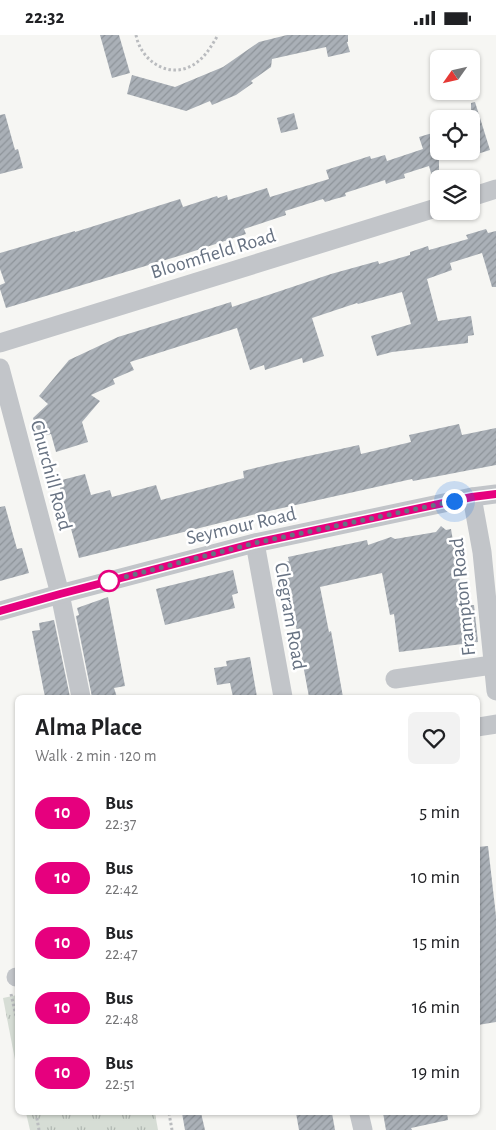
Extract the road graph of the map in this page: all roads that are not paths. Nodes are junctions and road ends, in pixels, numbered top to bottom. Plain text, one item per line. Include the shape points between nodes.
1 (496, 189) edge
2 (480, 194) edge
3 (430, 210) edge
4 (0, 343) edge
5 (0, 368) edge
6 (496, 494) edge
7 (472, 497) junction
8 (255, 543) junction
9 (60, 594) junction
10 (492, 606) edge
11 (0, 611) edge
12 (492, 665) junction
13 (395, 679) dead end
14 (496, 691) edge
15 (82, 695) edge
16 (283, 695) edge
17 (496, 724) edge
18 (480, 727) edge
19 (359, 1115) edge
20 (362, 1130) edge

1 - 2 street
3 - 4 street, Bloomfield Road
5 - 9 street, Churchill Road
6 - 7 street, Seymour Road
7 - 8 street, Seymour Road
7 - 10 street, Frampton Road
8 - 9 street, Seymour Road
8 - 16 street, Clegram Road
9 - 11 street, Seymour Road
9 - 15 street, Churchill Road
10 - 12 street, Frampton Road
12 - 13 street
12 - 14 street, Frampton Road
17 - 18 street
19 - 20 street

